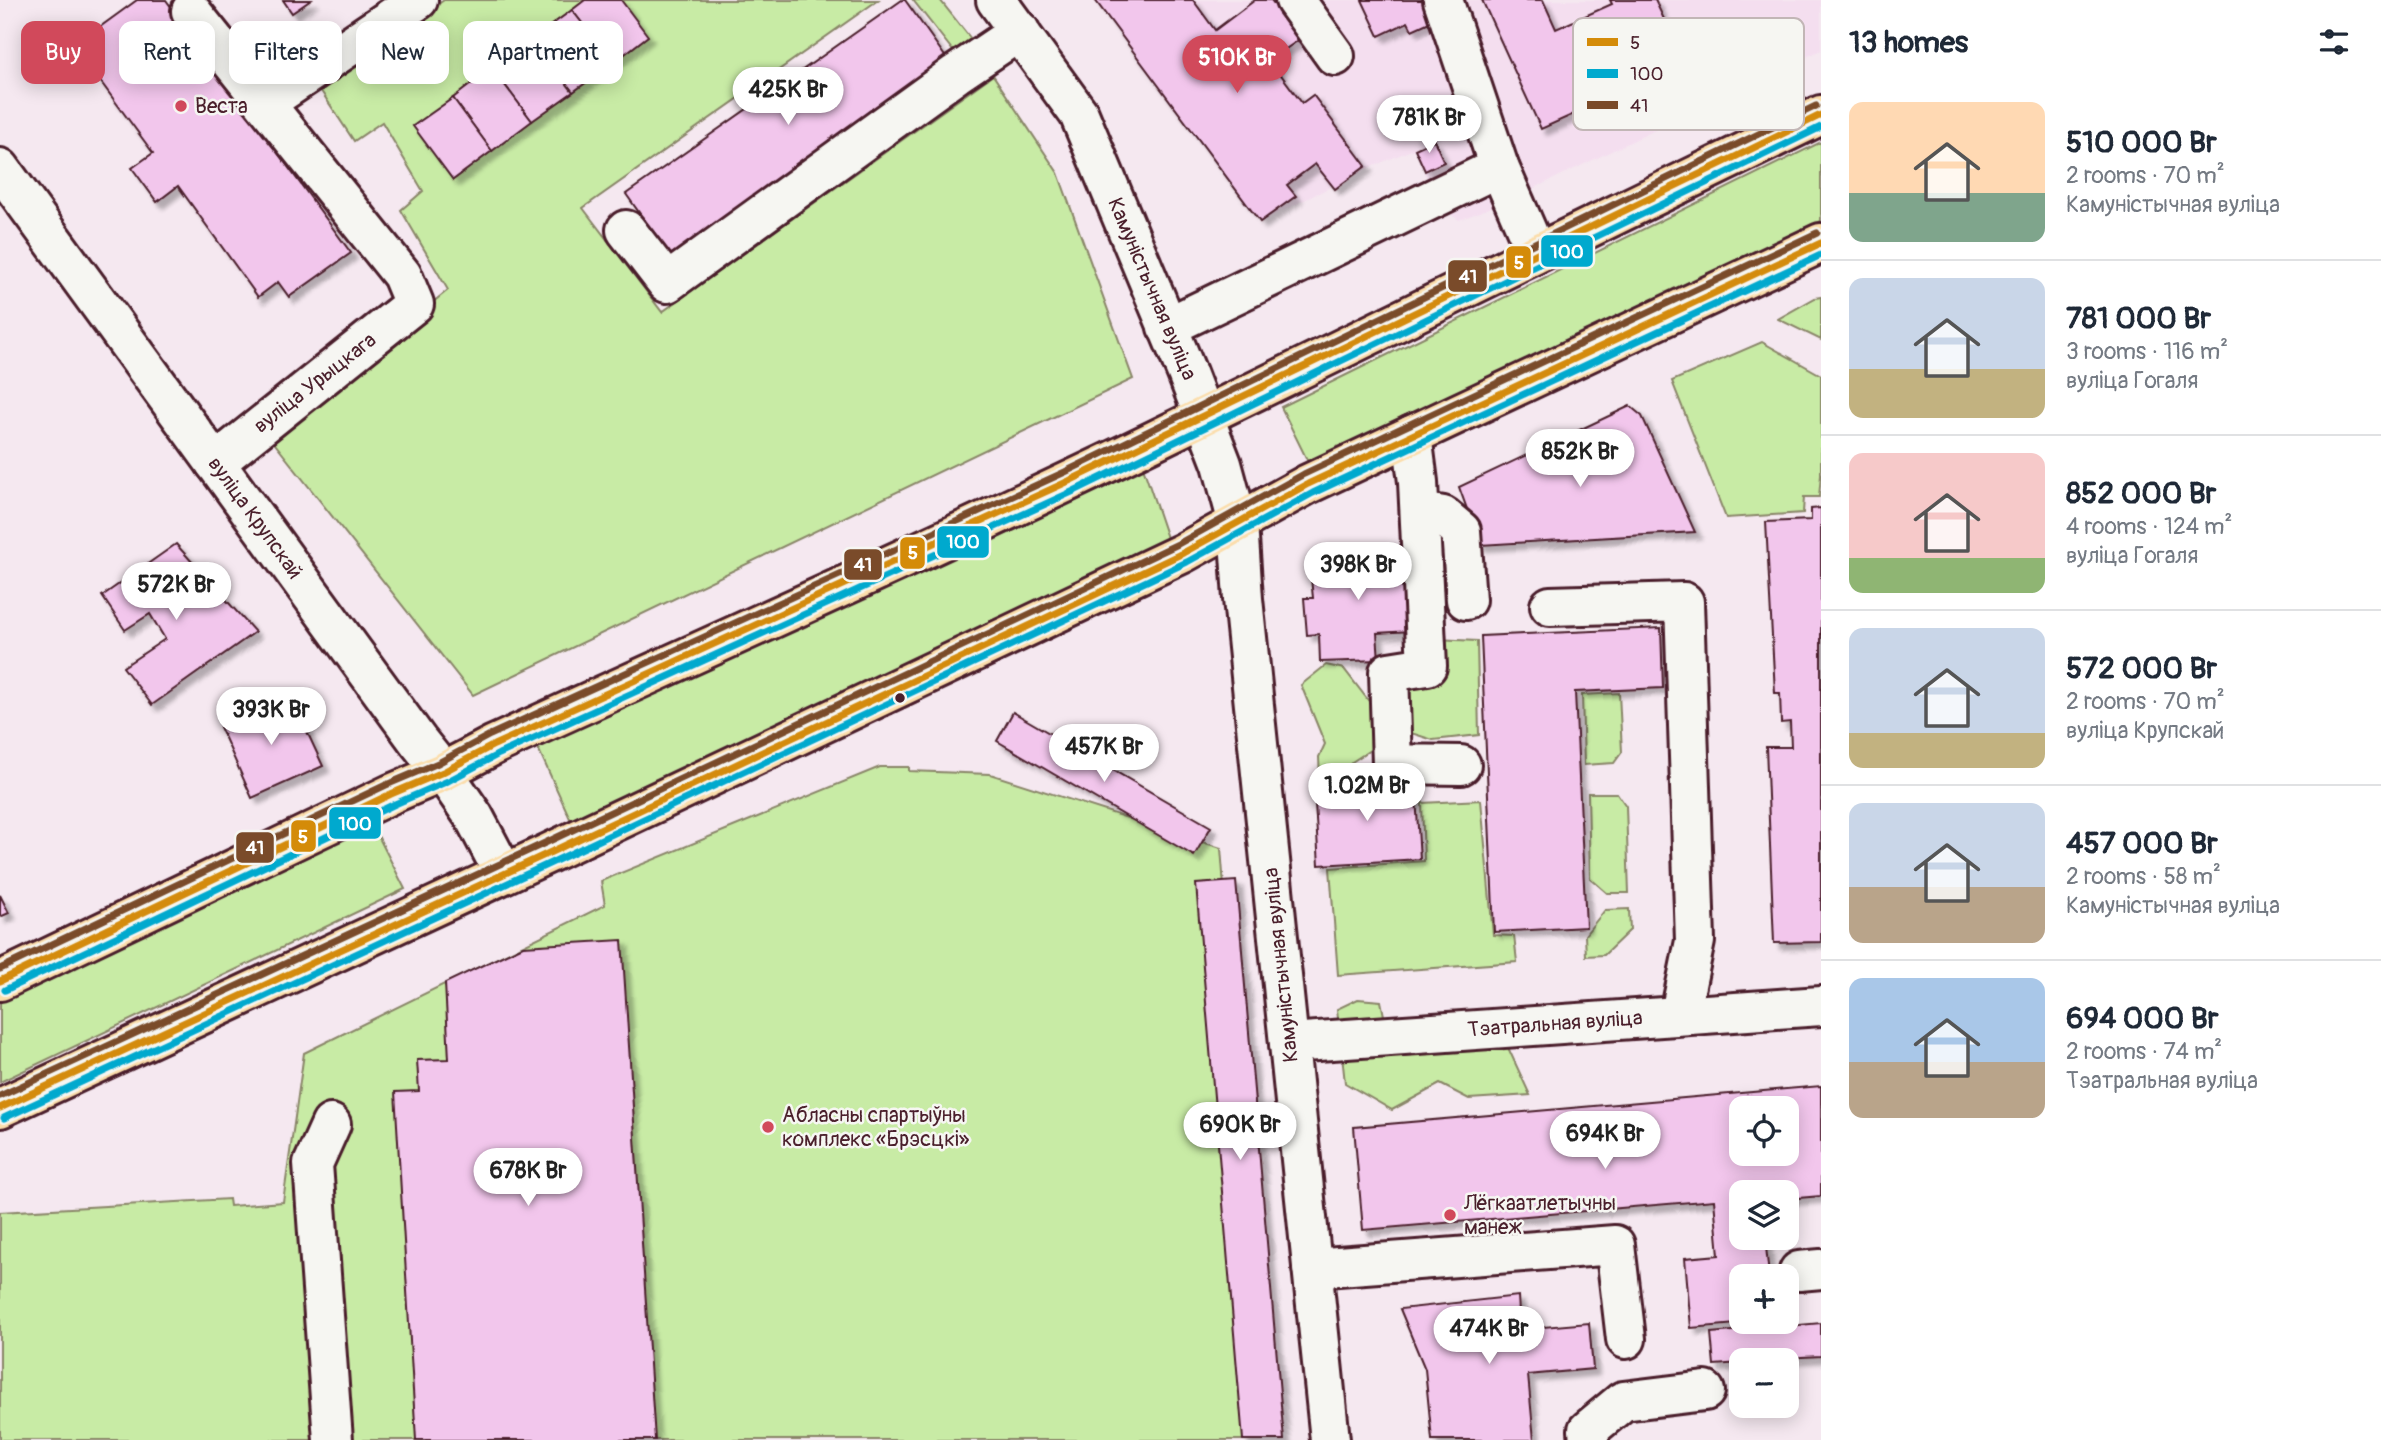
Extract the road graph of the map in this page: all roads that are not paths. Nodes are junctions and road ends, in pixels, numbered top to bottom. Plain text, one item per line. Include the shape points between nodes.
1 (418, 0) edge
2 (996, 0) edge
3 (1295, 0) edge
4 (1443, 0) edge
5 (191, 11) dead end
6 (1020, 30) junction
7 (1335, 56) dead end
8 (265, 103) junction
9 (1821, 115) edge
10 (1804, 123) edge
11 (1790, 130) edge
12 (1499, 167) junction
13 (0, 168) edge
14 (626, 230) dead end
15 (1821, 243) edge
16 (1536, 252) junction
17 (1167, 327) junction
18 (1204, 415) junction
19 (1412, 435) junction
20 (215, 463) junction
21 (1420, 512) junction
22 (1238, 523) junction
23 (1465, 600) dead end
24 (1550, 606) dead end
25 (1461, 765) dead end
26 (443, 772) junction
27 (503, 872) junction
28 (0, 981) edge
29 (1821, 1006) edge
30 (1680, 1014) junction
31 (1289, 1043) junction
32 (0, 1108) edge
33 (331, 1124) dead end
34 (1312, 1268) junction
35 (1626, 1339) dead end
36 (1705, 1391) dead end
37 (333, 1440) edge
38 (1330, 1440) edge
39 (1589, 1440) edge

1 - 8 street
2 - 6 street, Камуністычная вуліца
3 - 7 street
4 - 12 street
5 - 8 street
6 - 14 street via 667,283
6 - 17 street, Камуністычная вуліца via 1079,114
8 - 20 street, вуліца Урыцкага via 402,275 415,304
9 - 10 main road
11 - 16 main road
12 - 16 street
12 - 17 street
13 - 20 street, вуліца Крупскай
15 - 19 main road
16 - 18 main road
17 - 18 street, Камуністычная вуліца
18 - 22 street, Камуністычная вуліца
18 - 26 main road
19 - 21 street
19 - 22 main road
20 - 26 street, вуліца Крупскай
21 - 23 street via 1443,516 1461,531
21 - 25 street via 1427,666 1389,672 1392,764
22 - 27 main road via 1171,559
22 - 31 street, Камуністычная вуліца
24 - 30 street via 1684,602 1695,942
26 - 27 street, вуліца Крупскай
26 - 28 main road
27 - 32 main road
29 - 30 street, Тэатральная вуліца
30 - 31 street, Тэатральная вуліца
31 - 34 street, Камуністычная вуліца
33 - 37 street via 313,1164
34 - 35 street via 1615,1245
34 - 38 street, Камуністычная вуліца
36 - 39 street via 1623,1401 1588,1430

